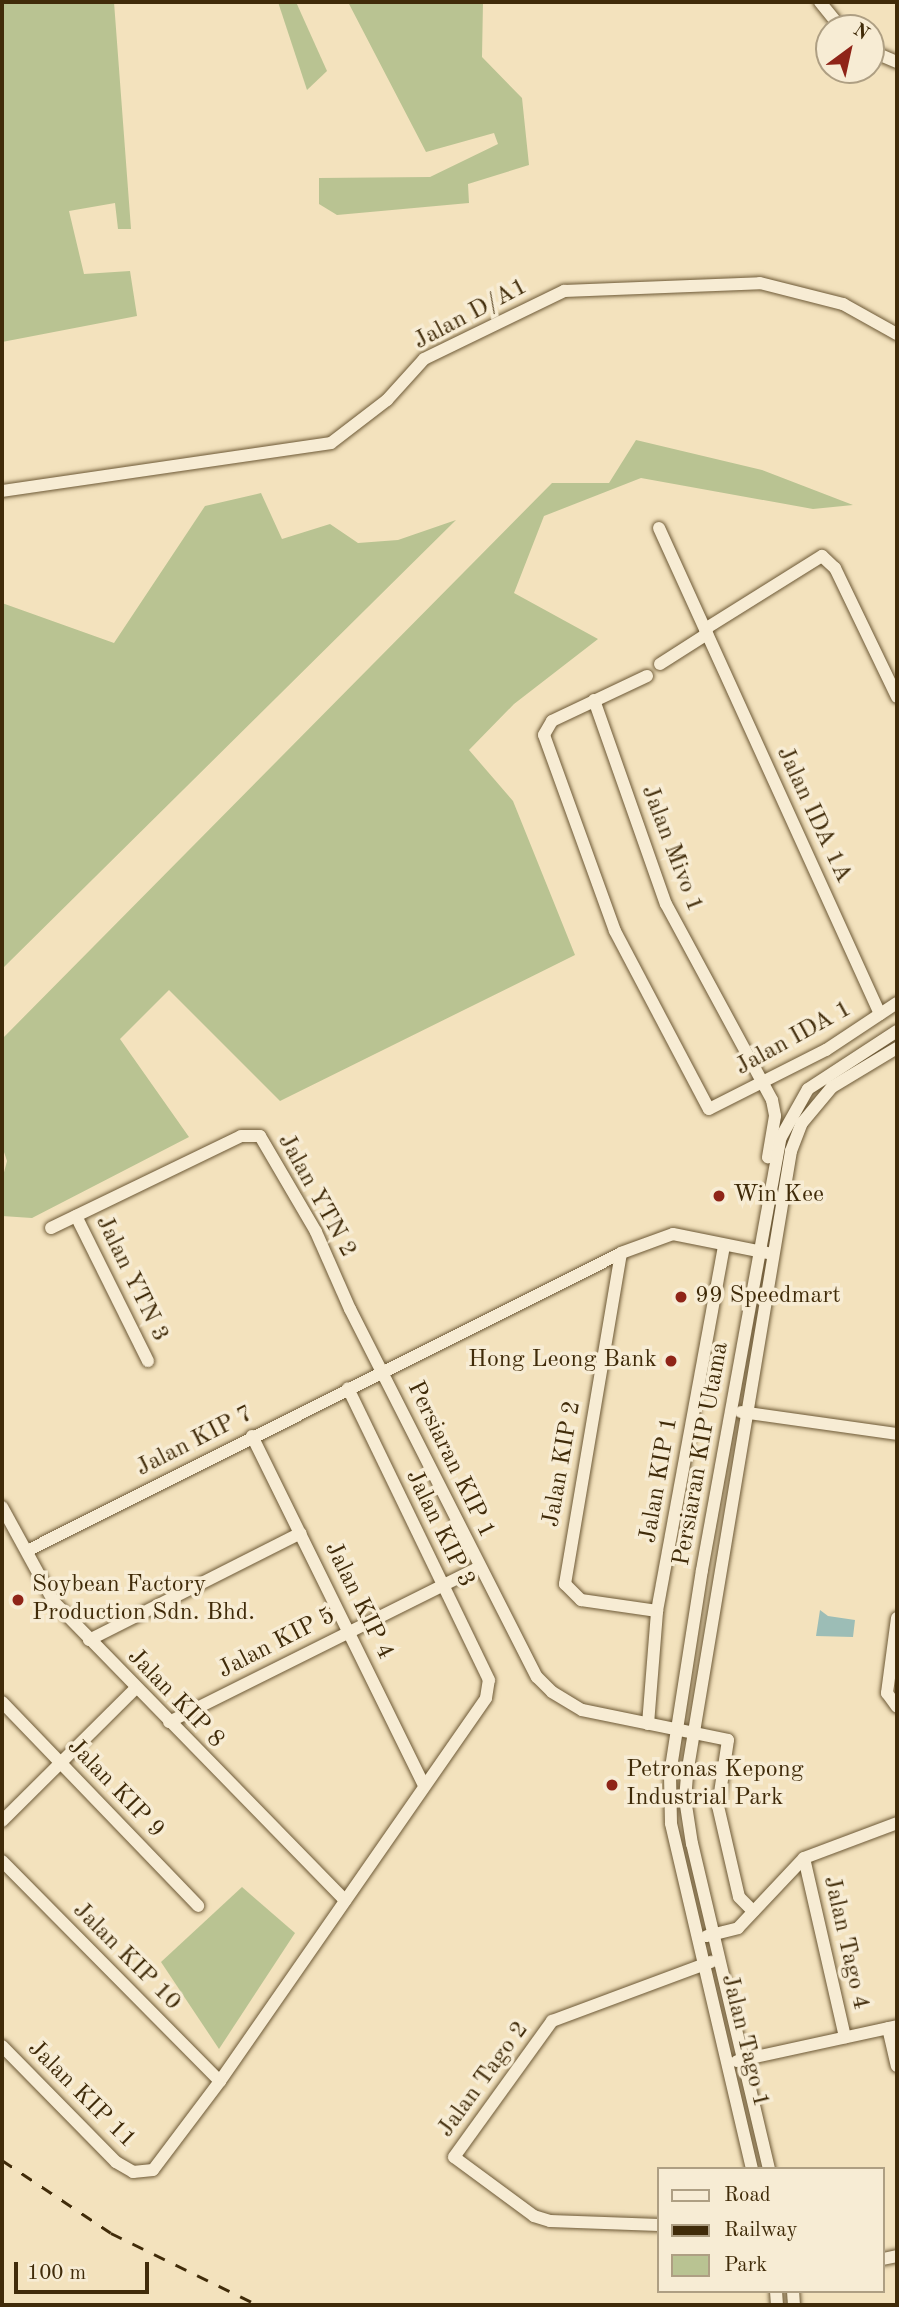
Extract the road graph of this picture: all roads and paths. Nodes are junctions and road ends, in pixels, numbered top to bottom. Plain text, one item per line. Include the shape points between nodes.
1 (897, 334) edge
2 (2, 491) edge
3 (659, 528) dead end
4 (706, 631) junction
5 (660, 664) dead end
6 (647, 676) dead end
7 (897, 697) edge
8 (594, 700) junction
9 (897, 1003) edge
10 (880, 1014) junction
11 (897, 1031) edge
12 (897, 1048) edge
13 (762, 1080) junction
14 (790, 1115) junction
15 (802, 1123) junction
16 (76, 1216) junction
17 (51, 1228) dead end
18 (724, 1244) junction
19 (765, 1252) junction
20 (621, 1253) junction
21 (148, 1361) dead end
22 (382, 1371) junction
23 (348, 1388) junction
24 (731, 1410) junction
25 (747, 1413) junction
26 (897, 1434) edge
27 (252, 1436) junction
28 (2, 1507) edge
29 (301, 1533) junction
30 (27, 1551) junction
31 (480, 1567) junction
32 (443, 1585) junction
33 (657, 1611) junction
34 (897, 1618) edge
35 (350, 1631) junction
36 (89, 1640) junction
37 (135, 1689) junction
38 (2, 1702) edge
39 (897, 1707) edge
40 (169, 1722) junction
41 (649, 1724) junction
42 (678, 1730) junction
43 (695, 1733) junction
44 (61, 1763) junction
45 (424, 1786) junction
46 (2, 1821) edge
47 (897, 1823) edge
48 (804, 1858) junction
49 (2, 1861) edge
50 (345, 1900) junction
51 (198, 1906) dead end
52 (753, 1911) junction
53 (714, 1934) junction
54 (699, 1938) junction
55 (718, 1960) junction
56 (703, 1964) junction
57 (893, 2027) edge
58 (845, 2037) junction
59 (2, 2046) edge
60 (744, 2060) junction
61 (730, 2063) junction
62 (897, 2066) edge
63 (220, 2081) junction
64 (752, 2167) edge
65 (769, 2167) edge
66 (657, 2225) edge

1 - 2 street, Jalan D/A1 via 843,304 760,283 564,291 424,359 387,400 331,443
3 - 4 street, Jalan IDA 1A
4 - 5 street
4 - 7 street via 822,556 835,568
4 - 10 street, Jalan IDA 1A
6 - 8 street
8 - 13 street, Jalan Mivo 1 via 666,904
8 - 13 street, Jalan IDA 1 via 548,723 544,736 615,931 709,1109
9 - 10 street, Jalan IDA 1
10 - 13 street, Jalan IDA 1 via 826,1050
11 - 14 street, Persiaran KIP Utama via 825,1075 808,1089
12 - 15 street, Persiaran KIP Utama via 832,1087
13 - 19 street, Jalan Mivo 1 via 775,1116 755,1231
14 - 15 street
14 - 19 street, Persiaran KIP Utama via 774,1163
15 - 19 street, Persiaran KIP Utama via 790,1151
16 - 17 street, Jalan YTN 2
16 - 21 street, Jalan YTN 3
16 - 22 street, Jalan YTN 2 via 241,1136 260,1136 316,1232
18 - 19 street, Persiaran KIP 1
18 - 20 street, Persiaran KIP 1 via 673,1234
18 - 33 street, Jalan KIP 1
19 - 24 street, Persiaran KIP Utama
19 - 25 street, Persiaran KIP Utama
20 - 22 street, Persiaran KIP 1
20 - 33 street, Jalan KIP 2 via 565,1584 581,1600
22 - 23 street, Jalan KIP 7
22 - 31 street, Persiaran KIP 1
23 - 27 street, Jalan KIP 7
23 - 32 street, Jalan KIP 3
24 - 25 street
24 - 42 street, Persiaran KIP Utama
25 - 26 street
25 - 43 street, Persiaran KIP Utama via 717,1573
27 - 29 street, Jalan KIP 4
27 - 30 street, Jalan KIP 7
28 - 30 street, Jalan KIP 8
29 - 35 street, Jalan KIP 4
29 - 36 street
30 - 36 street, Jalan KIP 8 via 54,1602
31 - 32 street, Jalan KIP 5
31 - 41 street, Persiaran KIP 1 via 528,1664 552,1692 582,1710
32 - 35 street, Jalan KIP 5
32 - 45 street, Jalan KIP 3 via 491,1689
33 - 41 street, Jalan KIP 1
34 - 39 street via 887,1693
35 - 40 street, Jalan KIP 5
35 - 45 street, Jalan KIP 4
36 - 37 street, Jalan KIP 8
37 - 40 street, Jalan KIP 8
37 - 44 street
38 - 44 street, Jalan KIP 9
40 - 50 street, Jalan KIP 8
41 - 42 street, Persiaran KIP 1
42 - 43 street, Persiaran KIP 1
42 - 54 street, Persiaran KIP Utama via 668,1801
43 - 52 street, Persiaran KIP 1 via 728,1740 718,1806 739,1897
43 - 53 street, Persiaran KIP Utama via 685,1799
44 - 46 street
44 - 51 street, Jalan KIP 9
45 - 50 street
47 - 48 street
48 - 52 street
48 - 58 street, Jalan Tago 4
49 - 63 street, Jalan KIP 10
50 - 63 street
52 - 53 street via 738,1928
53 - 54 street
53 - 55 street, Jalan Tago 1
54 - 56 street, Jalan Tago 1
55 - 56 street, Jalan Tago 2
55 - 60 street, Jalan Tago 1
56 - 61 street, Jalan Tago 1
56 - 66 street, Jalan Tago 2 via 552,2021 454,2157 534,2216 550,2221
57 - 58 street
57 - 62 street
58 - 60 street
59 - 63 street, Jalan KIP 11 via 116,2162 133,2172 153,2170
60 - 61 street
60 - 65 street, Jalan Tago 1
61 - 64 street, Jalan Tago 1

